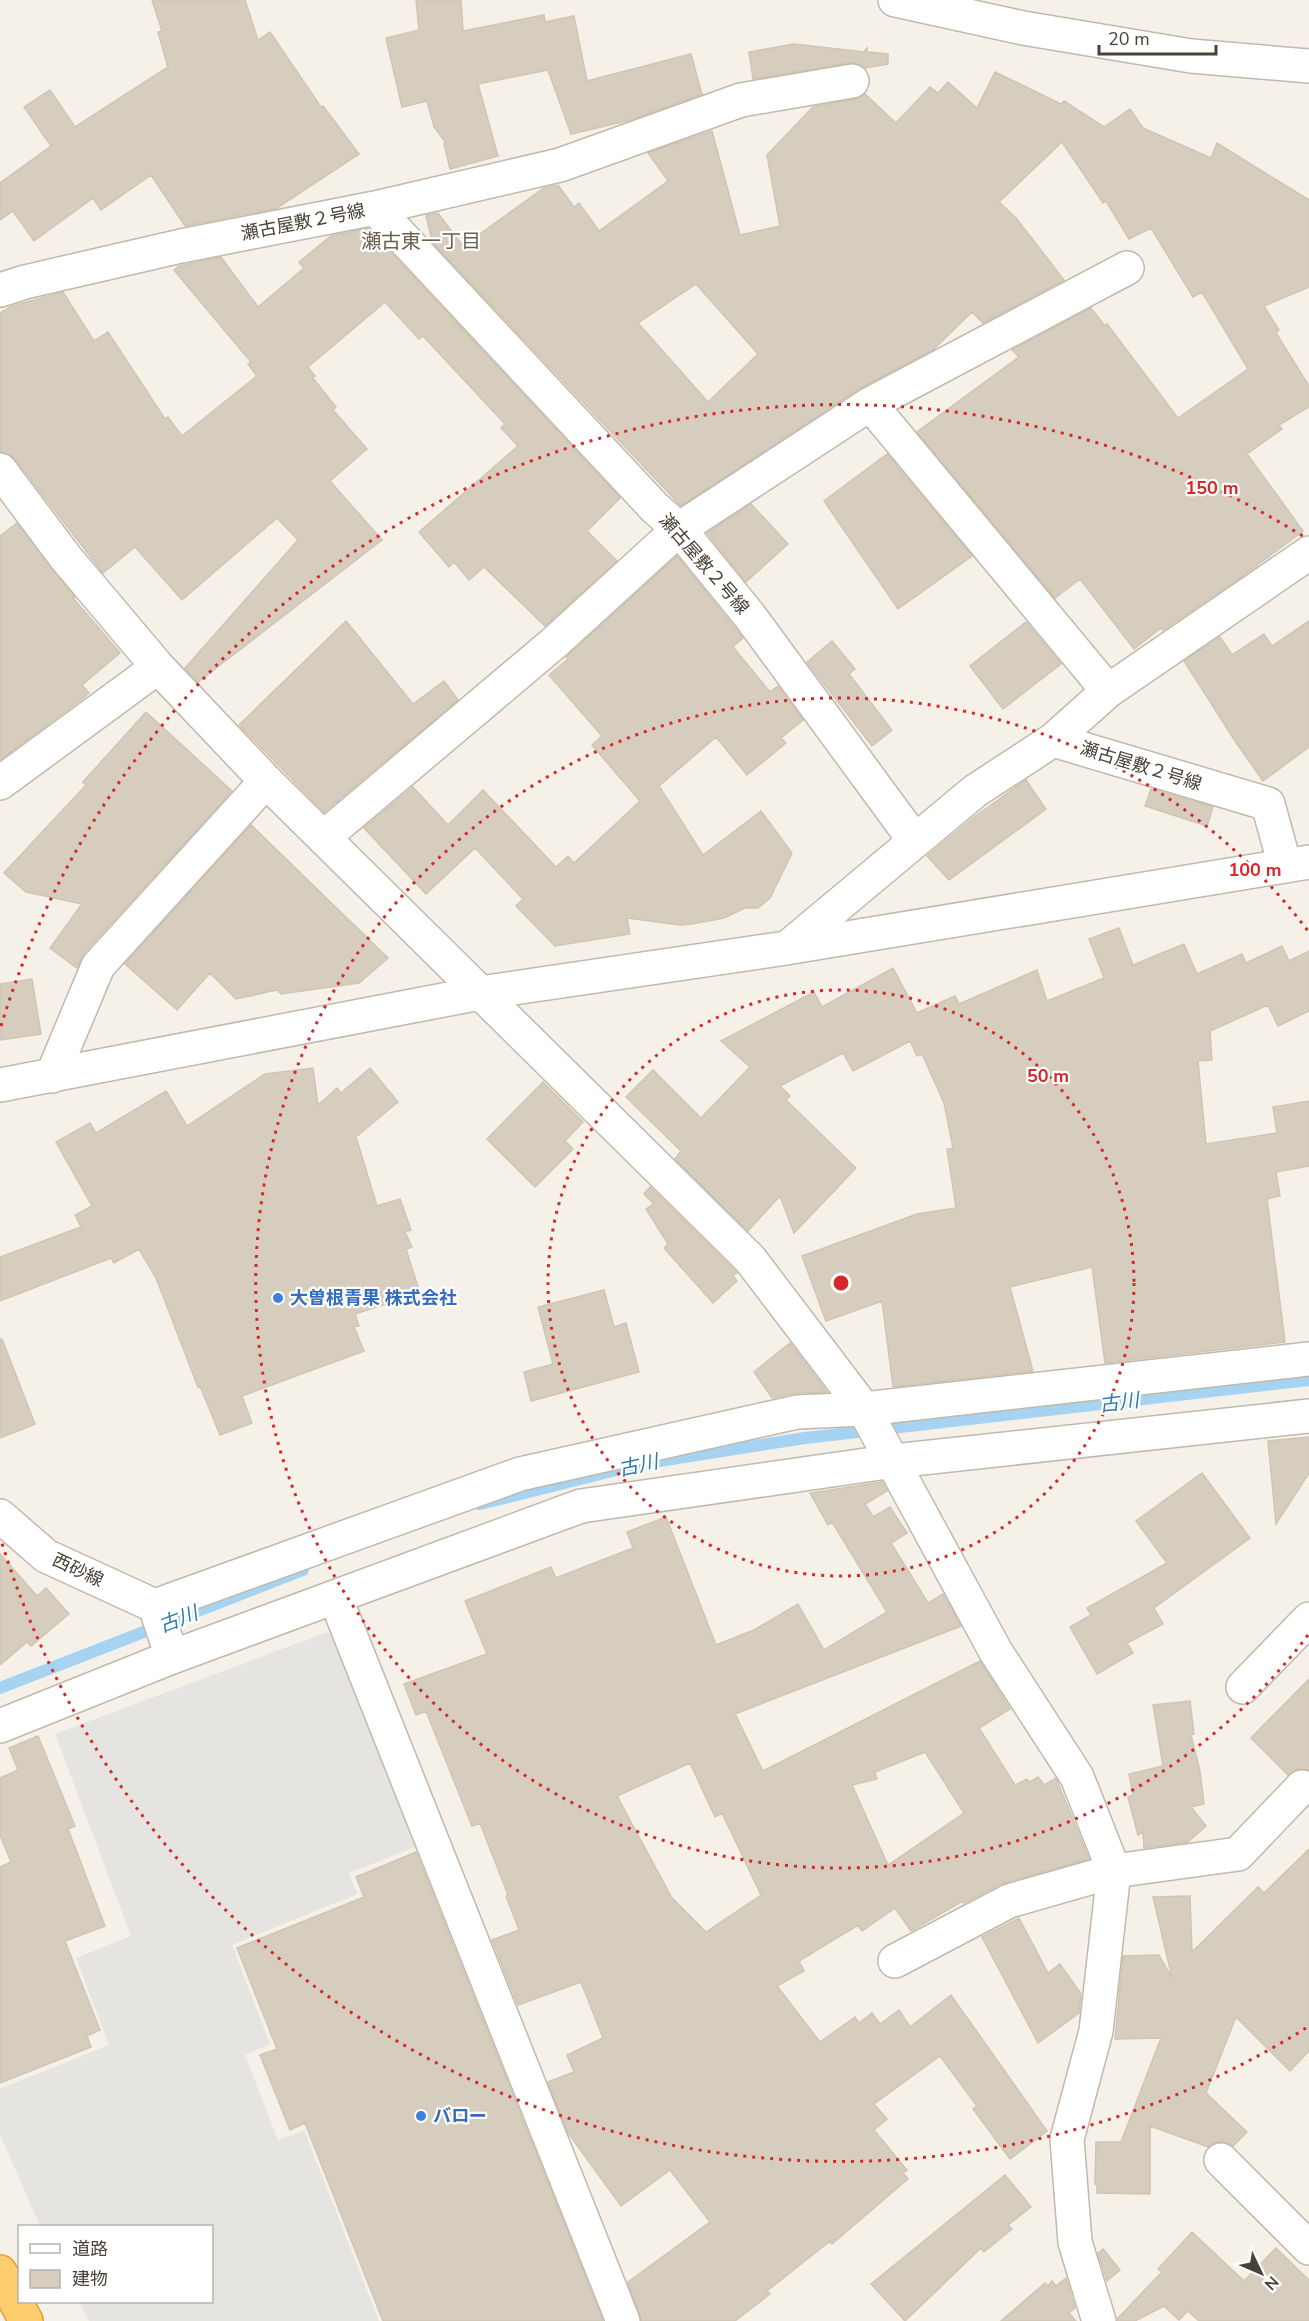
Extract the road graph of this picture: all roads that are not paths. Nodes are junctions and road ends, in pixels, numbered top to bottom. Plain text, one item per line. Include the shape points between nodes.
1 (895, 0) edge
2 (1309, 66) edge
3 (852, 81) dead end
4 (375, 208) junction
5 (1127, 268) dead end
6 (0, 290) edge
7 (870, 404) junction
8 (0, 471) edge
9 (679, 529) junction
10 (1309, 553) edge
11 (158, 667) junction
12 (1108, 691) junction
13 (1053, 740) junction
14 (266, 781) junction
15 (0, 783) edge
16 (324, 837) junction
17 (915, 841) junction
18 (1297, 864) edge
19 (786, 948) junction
20 (480, 993) junction
21 (52, 1076) junction
22 (0, 1085) edge
23 (1309, 1359) edge
24 (1309, 1416) edge
25 (878, 1434) junction
26 (0, 1516) edge
27 (335, 1597) junction
28 (1309, 1619) edge
29 (163, 1630) junction
30 (1243, 1687) dead end
31 (0, 1726) edge
32 (1302, 1787) dead end
33 (1114, 1871) junction
34 (895, 1961) dead end
35 (1221, 2160) dead end
36 (1309, 2248) edge
37 (0, 2272) edge
38 (26, 2321) edge
39 (623, 2321) edge
40 (1099, 2321) edge

1 - 2 street via 1023,28 1179,54
3 - 4 street via 741,100 560,165
4 - 6 street, 瀬古屋敷２号線 via 181,246
4 - 9 street, 瀬古屋敷２号線
5 - 7 street
7 - 9 street
7 - 12 street
8 - 11 street via 66,558
9 - 16 street via 555,643
9 - 17 street, 瀬古屋敷２号線 via 749,615
10 - 12 street
11 - 14 street
11 - 15 street
12 - 13 street
13 - 17 street via 975,791
13 - 18 street, 瀬古屋敷２号線 via 1268,804
14 - 16 street
14 - 21 street via 98,966
16 - 20 street
17 - 19 street
18 - 19 street
19 - 20 street
20 - 21 street
20 - 25 street via 750,1259
21 - 22 street
23 - 25 street
24 - 25 street
25 - 27 street via 581,1506
25 - 29 street via 797,1412 520,1474
25 - 33 street via 996,1652 1077,1777
26 - 29 street, 西砂線 via 46,1556
27 - 29 street
27 - 39 street
28 - 30 street
29 - 31 street
32 - 33 street via 1238,1854
33 - 34 street via 1009,1901
33 - 40 street via 1096,2031 1067,2139 1075,2242
35 - 36 street
37 - 38 highway

